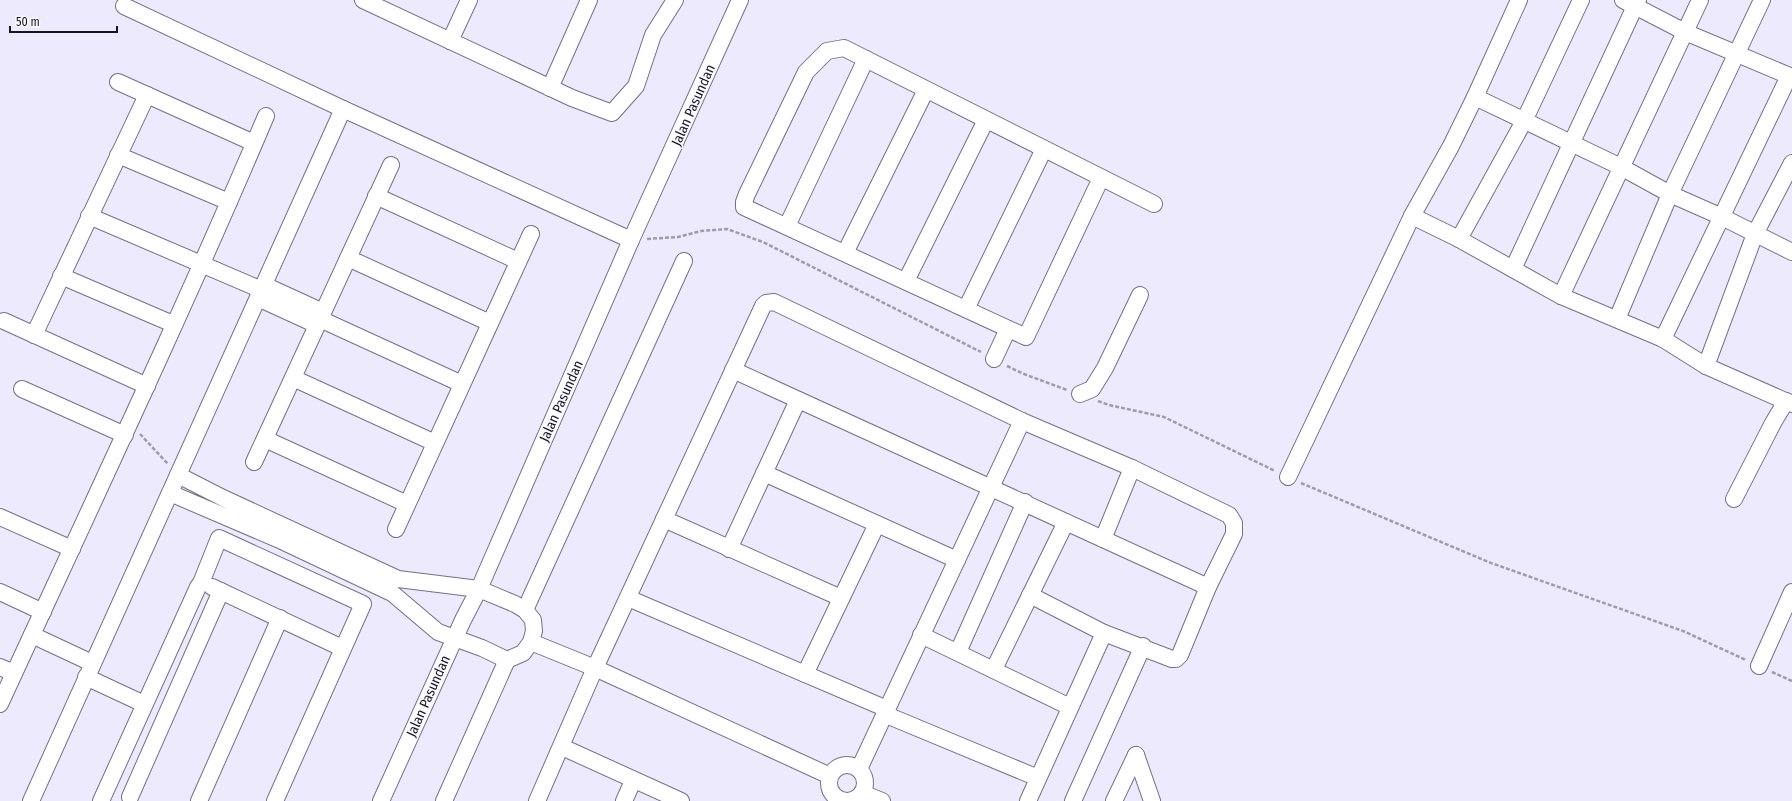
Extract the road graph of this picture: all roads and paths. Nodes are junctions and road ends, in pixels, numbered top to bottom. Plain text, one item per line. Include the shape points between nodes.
1 (363, 0) edge
2 (469, 0) edge
3 (589, 0) edge
4 (675, 0) edge
5 (1520, 0) edge
6 (1581, 0) edge
7 (1700, 0) edge
8 (1762, 0) edge
9 (736, 1) edge
10 (1632, 2) edge
11 (124, 6) dead end
12 (1685, 32) junction
13 (450, 41) junction
14 (1737, 55) junction
15 (866, 60) junction
16 (1791, 76) edge
17 (118, 82) dead end
18 (550, 88) junction
19 (926, 90) junction
20 (147, 95) junction
21 (1475, 97) junction
22 (343, 109) junction
23 (266, 116) dead end
24 (986, 120) junction
25 (1524, 121) junction
26 (254, 143) junction
27 (1572, 143) junction
28 (1044, 149) junction
29 (118, 155) junction
30 (1792, 163) edge
31 (390, 165) dead end
32 (1621, 167) junction
33 (1101, 178) junction
34 (1670, 194) junction
35 (376, 196) junction
36 (229, 202) junction
37 (1154, 204) dead end
38 (89, 216) junction
39 (1412, 216) junction
40 (1722, 217) junction
41 (787, 226) junction
42 (530, 234) dead end
43 (1755, 234) junction
44 (631, 240) junction
45 (1459, 240) junction
46 (1792, 252) edge
47 (845, 253) junction
48 (348, 258) junction
49 (518, 261) junction
50 (684, 262) dead end
51 (201, 264) junction
52 (1513, 269) junction
53 (61, 276) junction
54 (906, 281) junction
55 (261, 291) junction
56 (1140, 296) dead end
57 (1561, 296) junction
58 (966, 309) junction
59 (320, 319) junction
60 (1617, 319) junction
61 (4, 321) dead end
62 (490, 323) junction
63 (173, 324) junction
64 (1008, 329) junction
65 (34, 334) junction
66 (1663, 339) junction
67 (994, 359) junction
68 (1706, 366) junction
69 (733, 370) junction
70 (293, 378) junction
71 (462, 384) junction
72 (147, 386) junction
73 (22, 389) dead end
74 (1080, 394) junction
75 (798, 400) junction
76 (1789, 403) edge
77 (1022, 421) junction
78 (127, 430) junction
79 (265, 439) junction
80 (435, 443) junction
81 (254, 462) dead end
82 (1132, 468) junction
83 (764, 473) junction
84 (178, 475) junction
85 (1288, 477) junction
86 (991, 487) junction
87 (170, 493) junction
88 (1734, 500) dead end
89 (1024, 502) junction
90 (407, 504) junction
91 (0, 517) edge
92 (664, 519) junction
93 (1066, 522) junction
94 (877, 524) junction
95 (396, 529) dead end
96 (1103, 538) junction
97 (729, 549) junction
98 (72, 550) junction
99 (957, 560) junction
100 (202, 583) junction
101 (1208, 587) junction
102 (479, 589) junction
103 (221, 591) junction
104 (0, 592) edge
105 (1792, 592) edge
106 (1030, 595) junction
107 (628, 598) junction
108 (841, 598) junction
109 (526, 610) junction
110 (43, 612) junction
111 (280, 618) junction
112 (1104, 632) junction
113 (32, 635) junction
114 (921, 636) junction
115 (455, 638) junction
116 (531, 642) junction
117 (1143, 646) junction
118 (341, 651) junction
119 (958, 652) junction
120 (507, 660) junction
121 (1759, 666) junction
122 (595, 668) junction
123 (994, 669) junction
124 (7, 670) edge
125 (89, 670) junction
126 (805, 674) junction
127 (1792, 682) edge
128 (0, 704) edge
129 (144, 704) junction
130 (1070, 707) junction
131 (886, 712) junction
132 (562, 747) junction
133 (859, 769) junction
134 (830, 776) junction
135 (1038, 778) junction
136 (633, 781) junction
137 (862, 793) junction
138 (105, 794) edge
139 (665, 798) edge
140 (135, 799) edge
141 (840, 800) edge
142 (31, 801) edge
143 (198, 801) edge
144 (275, 801) edge
145 (381, 801) edge
146 (444, 801) edge
147 (537, 801) edge
148 (624, 801) edge
149 (681, 801) edge
150 (882, 801) edge
151 (1028, 801) edge
152 (1073, 801) edge
153 (1114, 801) edge
154 (1152, 801) edge

1 - 13 street
2 - 13 street
3 - 18 street
4 - 18 street via 653,35 636,86 612,113
5 - 21 street
6 - 25 street
7 - 12 street
8 - 14 street
9 - 44 street, Jalan Pasundan
10 - 12 street
10 - 27 street
11 - 22 street
12 - 14 street
12 - 32 street
13 - 18 street
14 - 16 street
14 - 34 street
15 - 19 street
15 - 41 street
15 - 41 street via 844,48 827,50 806,72 751,186 744,207
16 - 40 street
17 - 20 street
19 - 24 street
19 - 47 street
20 - 26 street
20 - 29 street
21 - 25 street
21 - 39 street
22 - 44 street
22 - 55 street
23 - 26 street
24 - 28 street
24 - 54 street
25 - 27 street
25 - 45 street
26 - 36 street
27 - 32 street
27 - 52 street
28 - 33 street
28 - 58 street
29 - 36 street
29 - 38 street
30 - 43 street
31 - 35 street
32 - 34 street
32 - 57 street
33 - 37 street
33 - 64 street via 1026,337
34 - 40 street
34 - 60 street
35 - 48 street
35 - 49 street
36 - 51 street
38 - 51 street
38 - 53 street
39 - 45 street
39 - 85 street
40 - 43 street
40 - 66 street
41 - 47 street
42 - 49 street
43 - 46 street
43 - 68 street
44 - 67 path via 727,229 763,242
44 - 102 street, Jalan Pasundan
45 - 52 street
47 - 54 street
48 - 59 street
48 - 62 street
49 - 62 street
50 - 109 street
51 - 55 street
51 - 63 street
52 - 57 street
53 - 63 street
53 - 65 street
54 - 58 street
55 - 59 street
55 - 84 street
56 - 74 street via 1105,368 1092,388
57 - 60 street
58 - 64 street
59 - 70 street
59 - 71 street
60 - 66 street
61 - 65 street
62 - 71 street
63 - 72 street
64 - 67 street
65 - 72 street
66 - 68 street
67 - 74 path via 1024,374
68 - 76 street
69 - 75 street
69 - 77 street via 763,306 774,302
69 - 92 street
70 - 79 street
70 - 80 street
71 - 80 street
72 - 78 street
73 - 78 street
74 - 85 path via 1109,405 1164,417
75 - 83 street
75 - 86 street
76 - 88 street via 1773,423
77 - 82 street
77 - 86 street
78 - 84 path
78 - 98 street
79 - 81 street
79 - 90 street
80 - 90 street
82 - 96 street
82 - 101 street via 1232,518 1234,534
83 - 94 street
83 - 97 street
84 - 87 street
84 - 102 street via 398,579
85 - 121 path via 1491,563 1683,631
86 - 89 street
86 - 99 street
87 - 115 street via 282,541 392,593 438,632
87 - 125 street
89 - 93 street
89 - 119 street
90 - 95 street
91 - 98 street
92 - 97 street
92 - 107 street
93 - 96 street
93 - 106 street
94 - 99 street
94 - 108 street
96 - 101 street
97 - 108 street
98 - 110 street
99 - 114 street
100 - 103 street
100 - 118 street via 219,538 364,604
100 - 129 street
101 - 117 street via 1180,656 1172,659
102 - 109 street
102 - 115 street, Jalan Pasundan
103 - 111 street
103 - 140 street
104 - 110 street
105 - 121 street
106 - 112 street
106 - 123 street
107 - 122 street
107 - 126 street
108 - 126 street
109 - 116 street via 533,620
110 - 113 street
111 - 118 street via 340,647
111 - 143 street
112 - 117 street
112 - 130 street
113 - 124 street
113 - 125 street
114 - 119 street
114 - 131 street
115 - 120 street
115 - 145 street, Jalan Pasundan
116 - 120 street via 523,653
116 - 122 street
117 - 152 street
118 - 144 street
119 - 123 street
120 - 146 street
121 - 127 path
122 - 132 street
122 - 134 street
123 - 130 street
124 - 128 street
125 - 129 street
125 - 142 street
126 - 131 street
129 - 138 street
130 - 135 street
131 - 133 street
131 - 135 street
132 - 136 street
132 - 147 street
133 - 134 street via 851,765 842,765
133 - 137 street via 864,776 865,785
134 - 141 street via 829,785 832,793
135 - 151 street
136 - 139 street
136 - 148 street
137 - 141 street via 855,799
137 - 150 street
138 - 140 street
139 - 149 street
153 - 154 street via 1136,755

